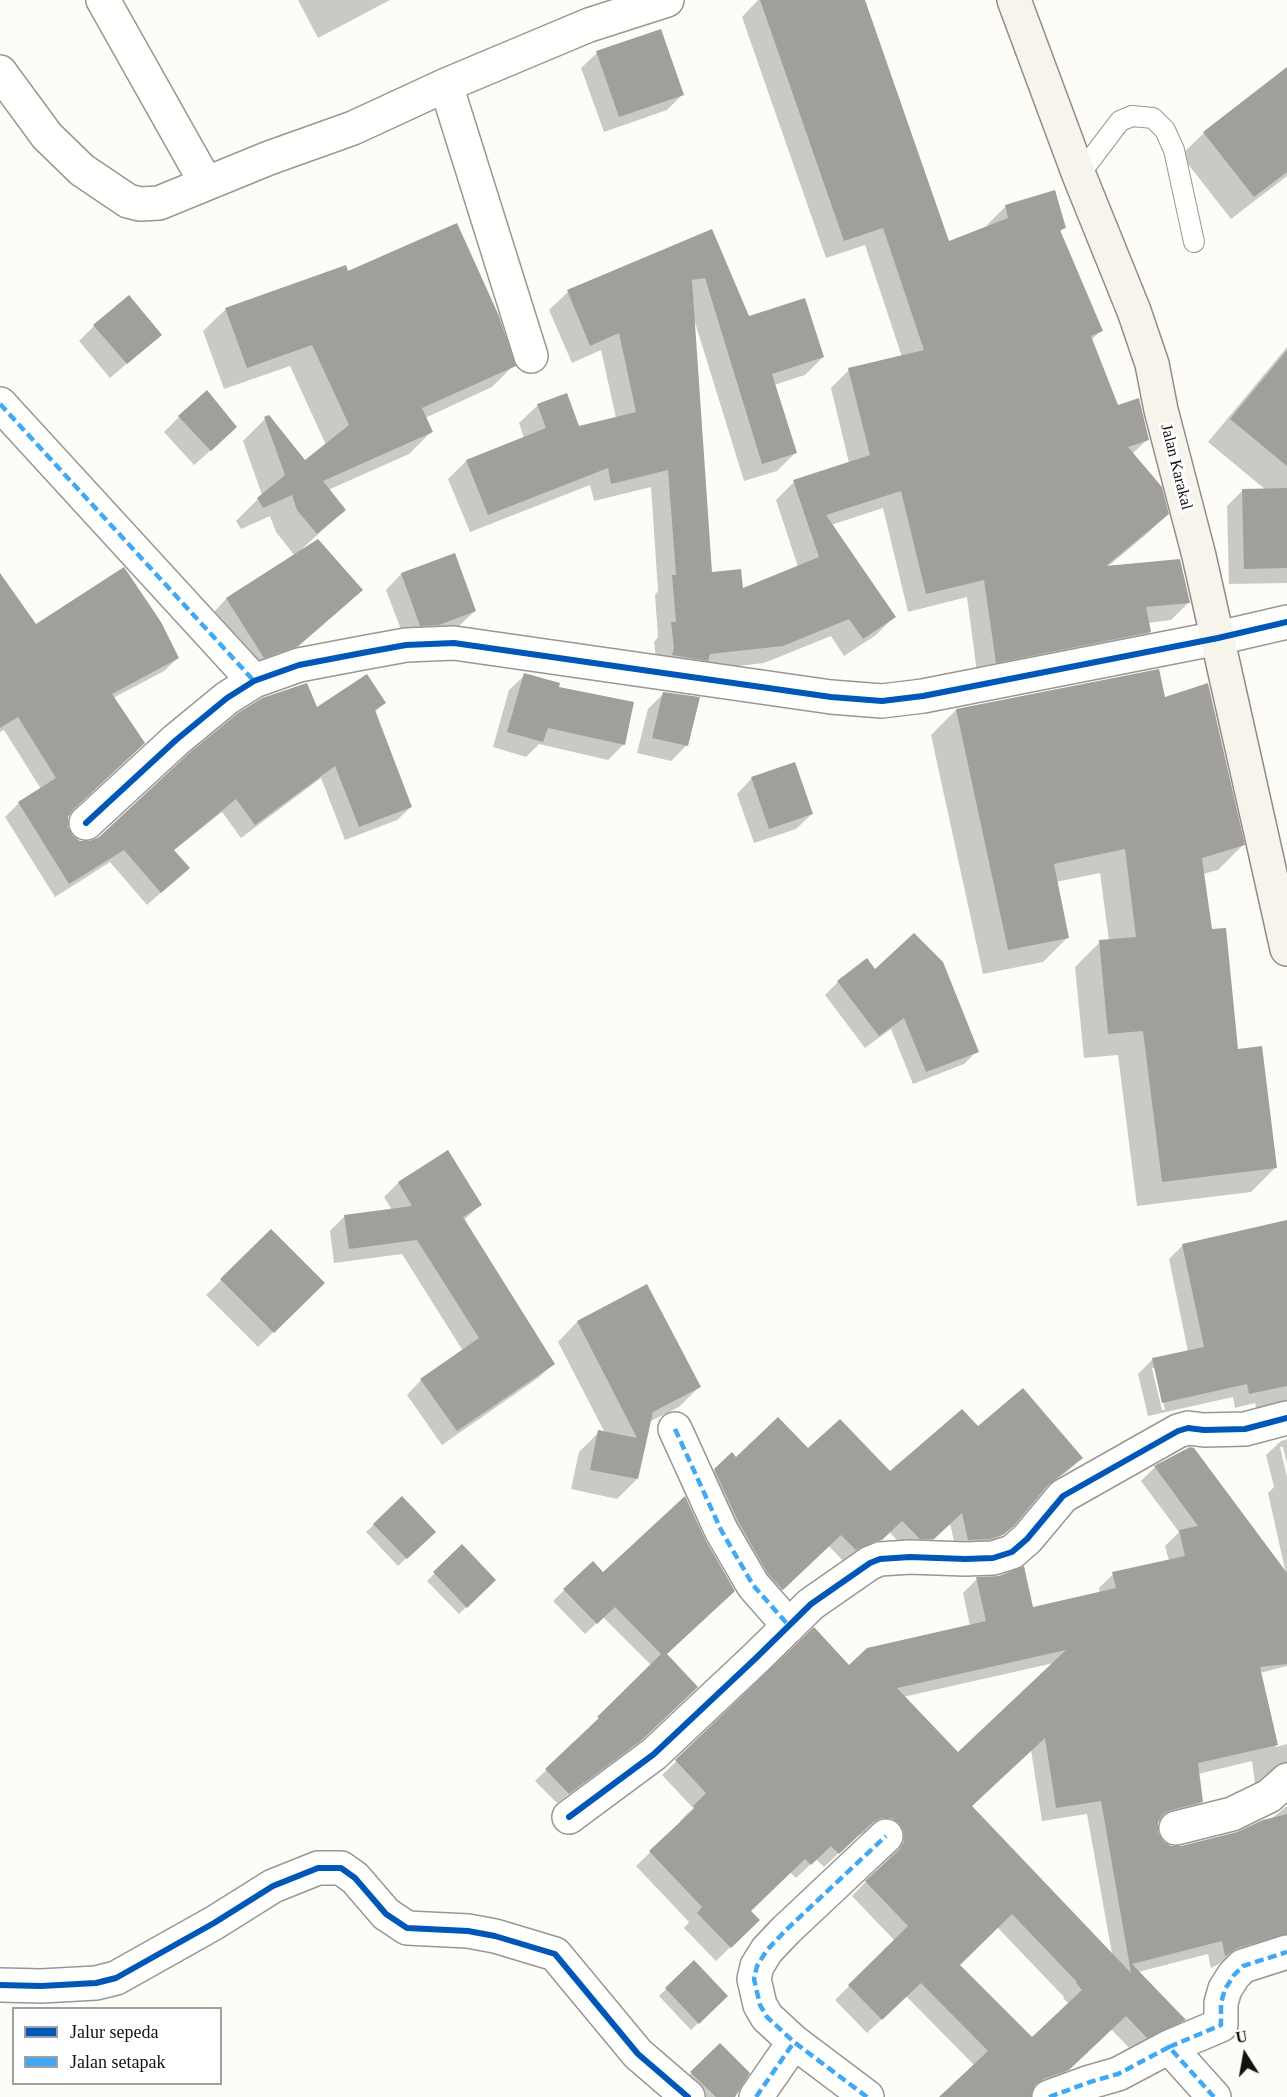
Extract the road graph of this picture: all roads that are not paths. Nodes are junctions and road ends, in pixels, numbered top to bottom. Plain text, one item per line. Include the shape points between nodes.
1 (103, 0) edge
2 (667, 0) edge
3 (1014, 0) edge
4 (583, 13) edge
5 (0, 72) edge
6 (446, 85) junction
7 (1079, 175) junction
8 (206, 183) junction
9 (1194, 242) dead end
10 (531, 356) dead end
11 (0, 404) edge
12 (1287, 622) edge
13 (1218, 638) junction
14 (254, 681) junction
15 (86, 823) dead end
16 (1279, 876) edge
17 (1287, 949) edge
18 (1287, 1418) edge
19 (675, 1429) dead end
20 (789, 1626) junction
21 (1287, 1780) edge
22 (569, 1817) dead end
23 (1176, 1828) dead end
24 (886, 1836) dead end
25 (1287, 1952) edge
26 (0, 1985) edge
27 (794, 2042) junction
28 (1169, 2047) junction
29 (688, 2097) edge
30 (756, 2097) edge
31 (867, 2097) edge
32 (1049, 2097) edge
33 (1214, 2097) edge

1 - 8 street
2 - 4 street
3 - 7 main road, Jalan Karakal
4 - 6 street
5 - 8 street via 47,136 82,170 128,201 159,203
6 - 8 street via 353,128
6 - 10 street
7 - 9 lane via 1120,121 1132,116 1153,118 1165,130 1174,150
7 - 13 main road, Jalan Karakal via 1152,364
11 - 14 street
12 - 13 street
13 - 14 street via 882,701 454,643 362,652 298,665
13 - 16 main road, Jalan Karakal
14 - 15 street via 226,698 176,740
16 - 17 main road, Jalan Karakal
18 - 20 street via 1245,1429 1178,1431 1063,1496 1012,1552 993,1558 880,1559 811,1604
19 - 20 street via 721,1530 753,1585
20 - 22 street via 654,1754
21 - 23 street via 1269,1796 1232,1814
24 - 27 street via 786,1930 757,1966 754,1979 760,2005 767,2018
25 - 28 street via 1243,1966 1225,1989 1221,2025
26 - 29 street via 96,1983 116,1978 273,1886 318,1868 341,1868 355,1878 386,1914 407,1928 468,1931 555,1954 638,2054
27 - 30 street
27 - 31 street
28 - 32 street via 1118,2074
28 - 33 street

